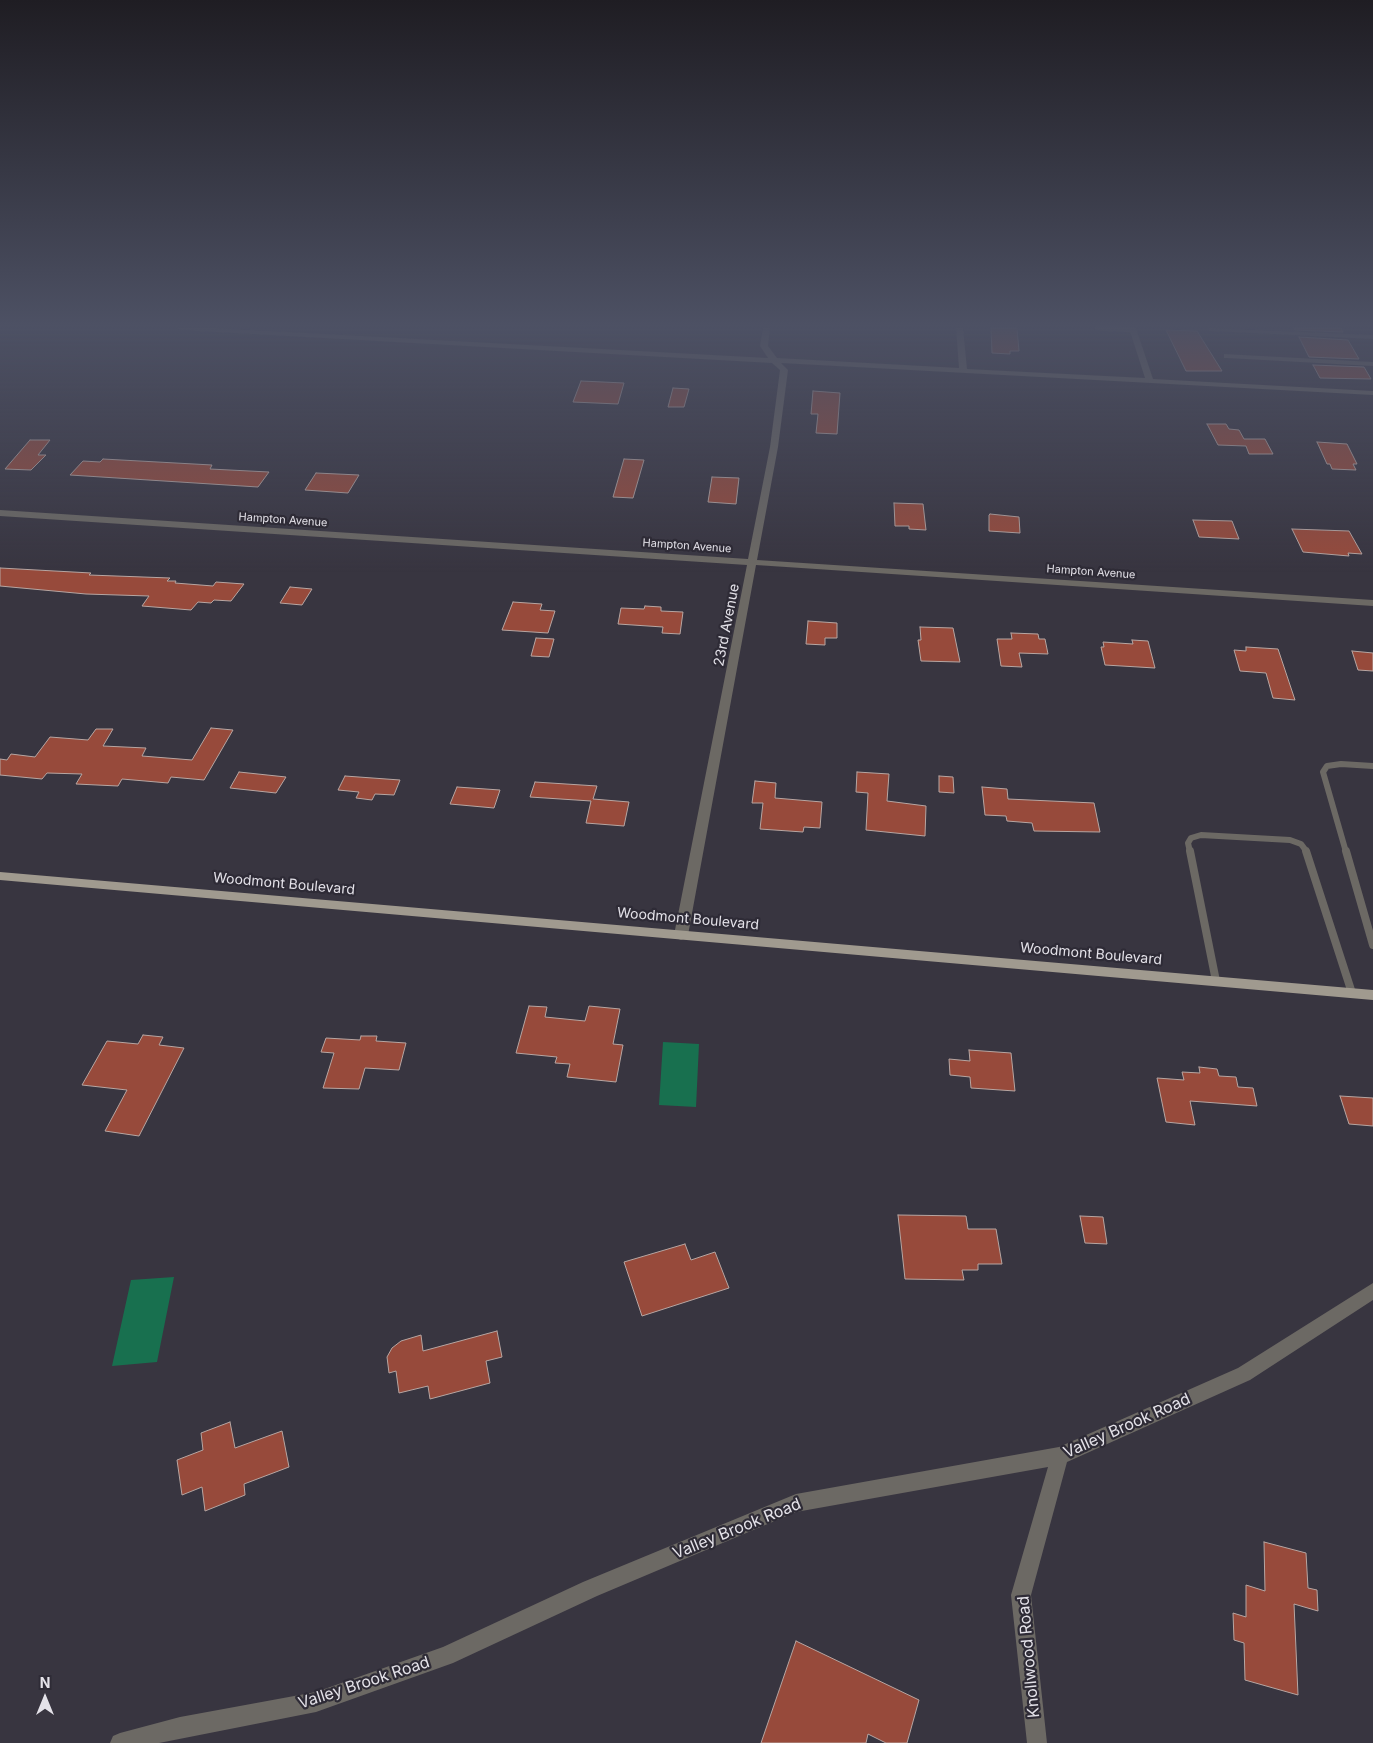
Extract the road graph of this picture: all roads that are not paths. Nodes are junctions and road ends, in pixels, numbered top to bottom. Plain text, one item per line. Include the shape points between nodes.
1 (779, 409) edge
2 (0, 513) edge
3 (753, 563) junction
4 (1373, 603) edge
5 (1373, 766) edge
6 (0, 876) edge
7 (681, 935) junction
8 (1373, 945) edge
9 (1216, 981) junction
10 (1352, 993) junction
11 (1373, 995) edge
12 (1373, 1291) edge
13 (1060, 1456) junction
14 (120, 1743) edge
15 (1037, 1743) edge

1 - 3 street, 23rd Avenue
2 - 3 street, Hampton Avenue
3 - 4 street, Hampton Avenue
3 - 7 street, 23rd Avenue
5 - 8 lane via 1341,764 1327,766 1323,772
6 - 7 main road, Woodmont Boulevard
7 - 9 main road, Woodmont Boulevard
9 - 10 main road, Woodmont Boulevard
9 - 10 lane via 1188,843 1191,838 1201,835 1290,840 1301,844 1307,852
10 - 11 main road, Woodmont Boulevard
12 - 13 street, Valley Brook Road via 1244,1374
13 - 14 street, Valley Brook Road via 796,1503 590,1589 446,1656 316,1702 180,1727
13 - 15 street, Knollwood Road via 1021,1594

